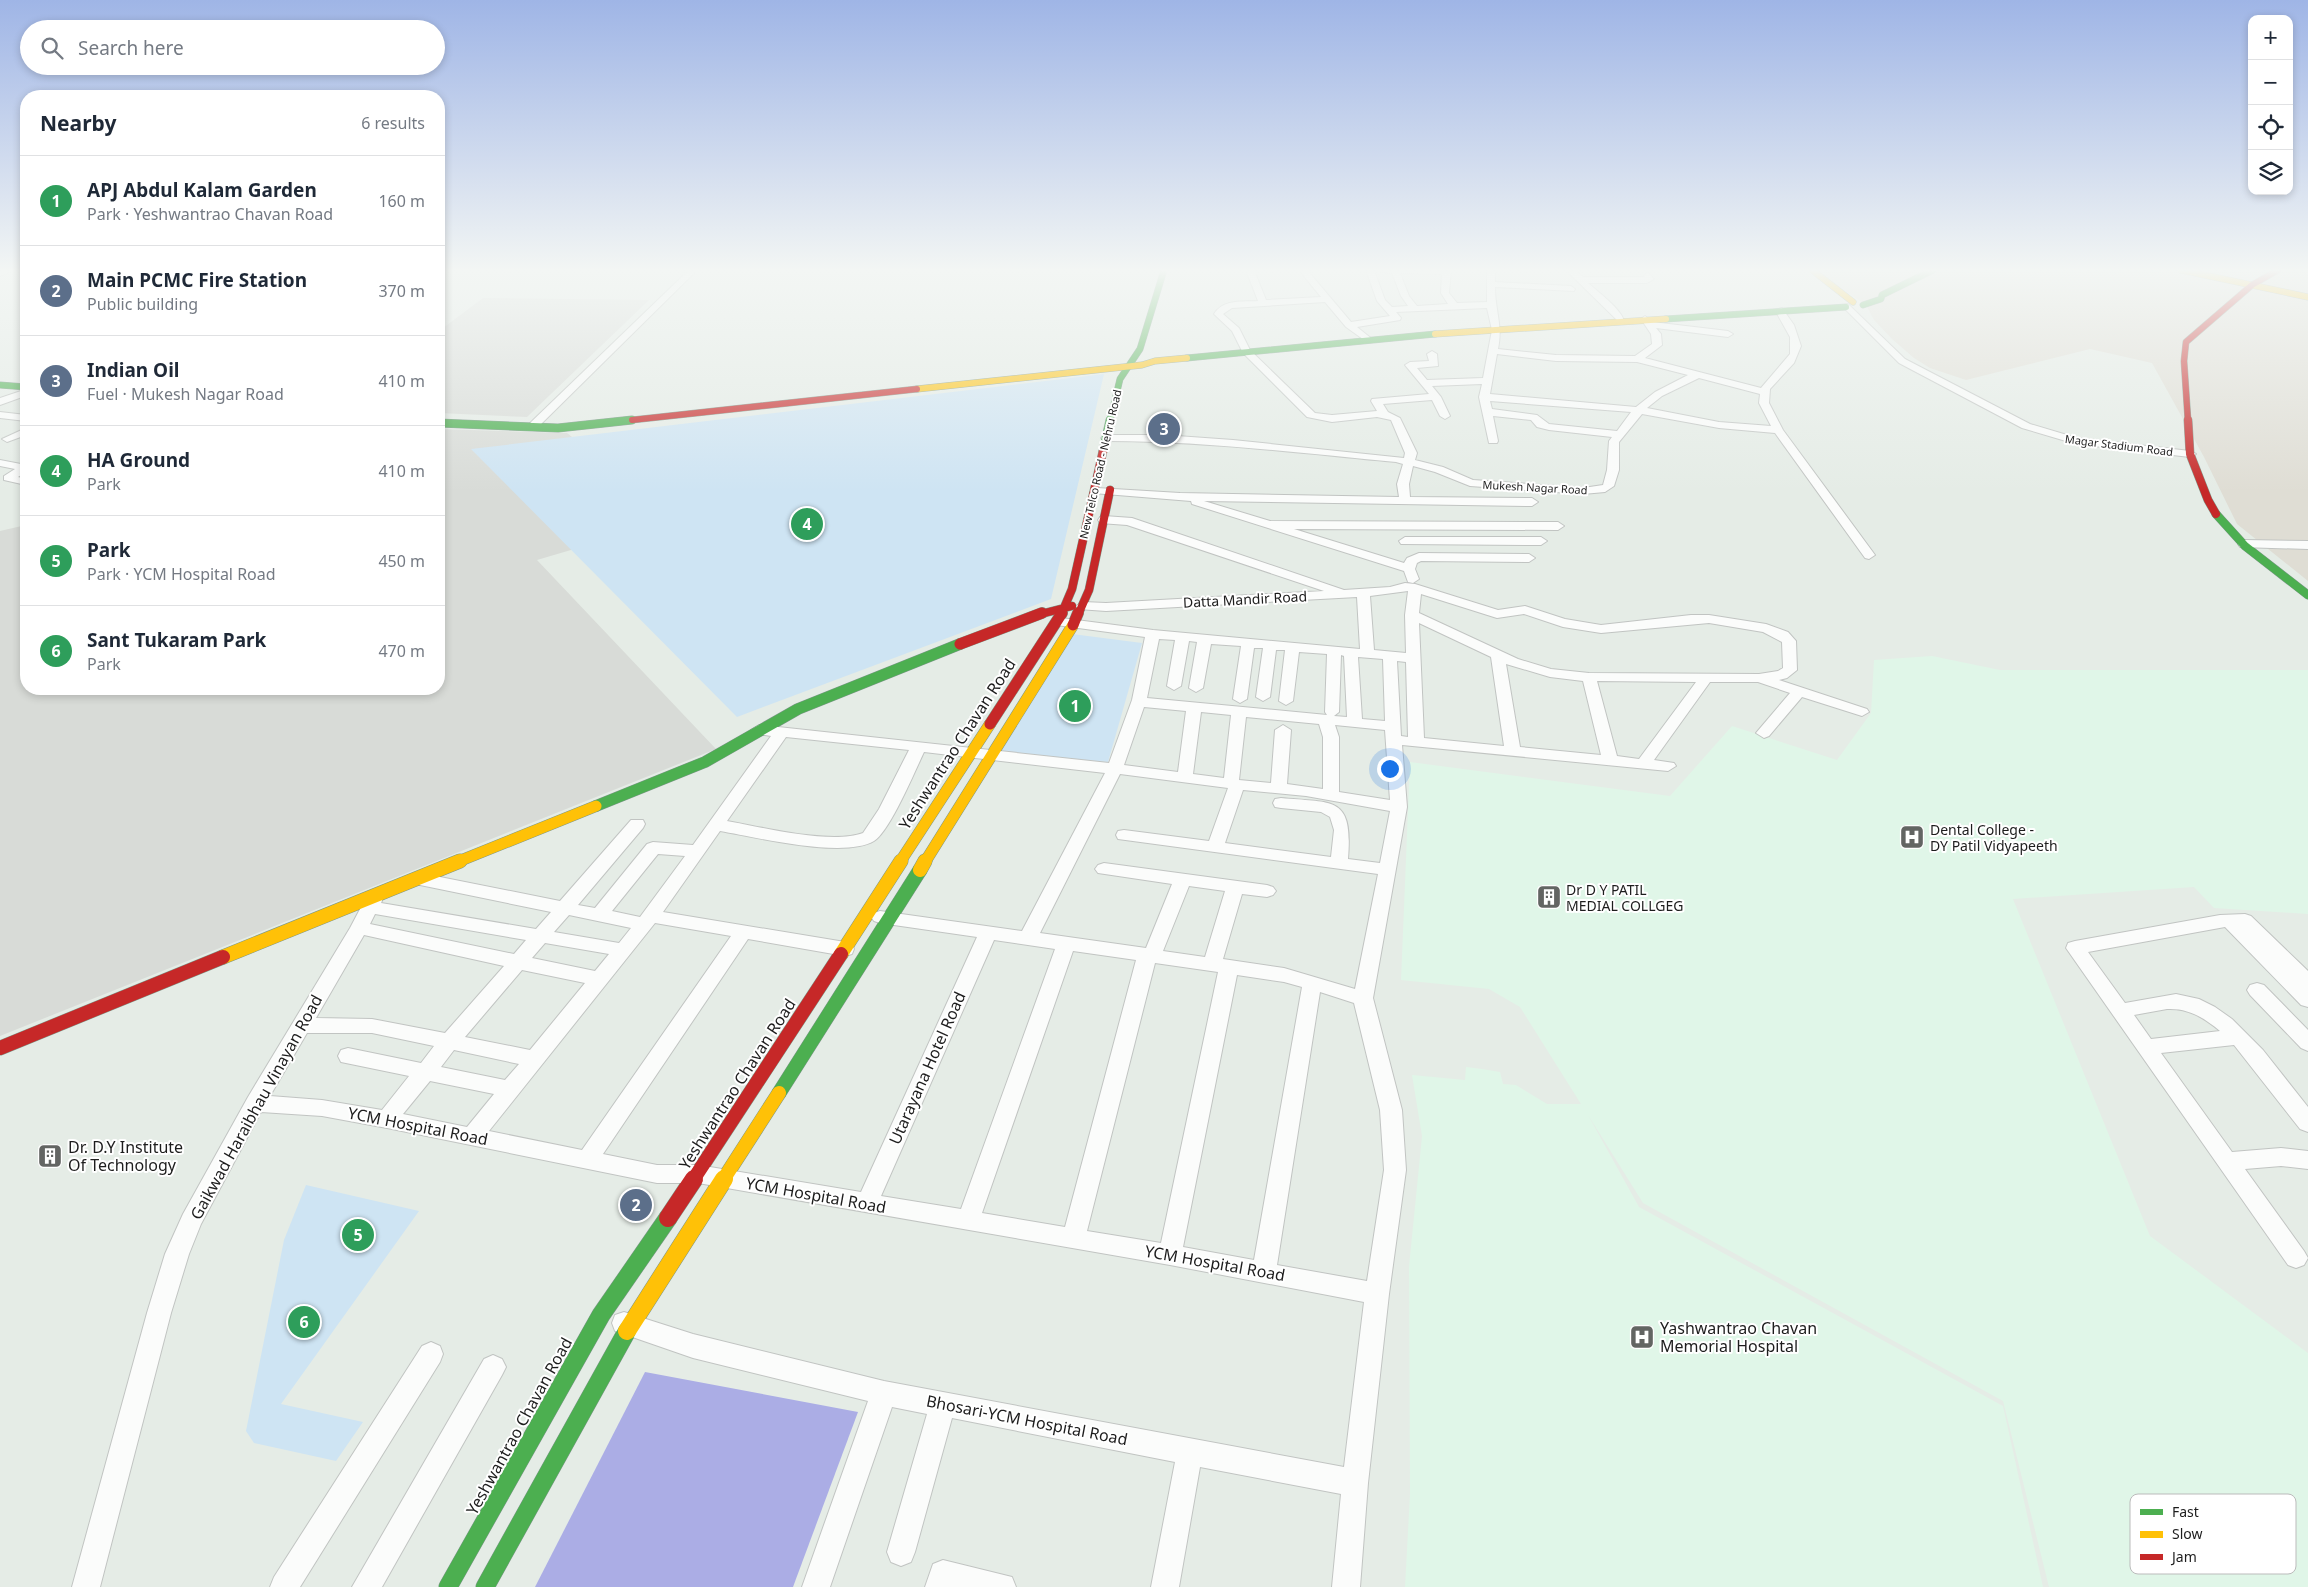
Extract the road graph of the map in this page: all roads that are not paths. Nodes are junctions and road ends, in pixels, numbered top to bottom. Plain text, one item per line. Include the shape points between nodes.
1 (617, 344) edge
2 (1142, 344) edge
3 (1147, 344) edge
4 (1243, 344) edge
5 (1316, 344) edge
6 (1494, 344) edge
7 (1656, 344) edge
8 (1795, 344) edge
9 (1884, 344) edge
10 (2186, 344) edge
11 (1246, 351) junction
12 (1492, 351) junction
13 (1432, 354) dead end
14 (1637, 359) junction
15 (1140, 363) junction
16 (1704, 377) junction
17 (1133, 379) dead end
18 (1485, 381) junction
19 (1425, 383) junction
20 (0, 385) edge
21 (20, 391) edge
22 (0, 392) edge
23 (20, 392) edge
24 (1764, 392) junction
25 (20, 394) edge
26 (1436, 397) junction
27 (1484, 397) junction
28 (0, 402) edge
29 (1638, 410) junction
30 (1487, 412) junction
31 (0, 415) edge
32 (1385, 415) junction
33 (1445, 416) dead end
34 (20, 417) edge
35 (445, 419) edge
36 (445, 423) edge
37 (1123, 425) dead end
38 (533, 426) junction
39 (1778, 430) junction
40 (20, 433) edge
41 (1621, 435) junction
42 (7, 438) dead end
43 (1106, 438) junction
44 (1120, 439) junction
45 (1493, 441) dead end
46 (1118, 452) dead end
47 (2190, 454) junction
48 (1410, 461) junction
49 (0, 463) edge
50 (20, 467) edge
51 (20, 471) edge
52 (1113, 476) dead end
53 (20, 481) edge
54 (1094, 491) junction
55 (1110, 492) junction
56 (1180, 497) junction
57 (1405, 500) junction
58 (1532, 502) dead end
59 (1104, 520) junction
60 (1268, 525) junction
61 (1464, 525) junction
62 (1558, 526) dead end
63 (1471, 540) junction
64 (1405, 541) dead end
65 (1541, 541) dead end
66 (2244, 544) junction
67 (2308, 545) edge
68 (1869, 555) dead end
69 (1529, 558) dead end
70 (1408, 570) junction
71 (1410, 588) junction
72 (1363, 592) junction
73 (1346, 594) junction
74 (2308, 595) edge
75 (1066, 606) junction
76 (1083, 606) junction
77 (1412, 615) junction
78 (1056, 622) junction
79 (1073, 624) junction
80 (1153, 634) junction
81 (1183, 637) junction
82 (1205, 639) junction
83 (1248, 643) junction
84 (1270, 645) junction
85 (1292, 647) junction
86 (1334, 651) junction
87 (1351, 652) junction
88 (1497, 653) junction
89 (1367, 654) junction
90 (1390, 656) junction
91 (1414, 658) junction
92 (1589, 677) junction
93 (1706, 678) junction
94 (1759, 678) junction
95 (1174, 686) dead end
96 (1196, 688) dead end
97 (1799, 692) junction
98 (1263, 697) dead end
99 (1286, 701) dead end
100 (1138, 702) junction
101 (1240, 706) junction
102 (1194, 708) junction
103 (1862, 712) dead end
104 (1329, 716) junction
105 (1356, 723) junction
106 (759, 730) junction
107 (1283, 730) dead end
108 (782, 732) junction
109 (1393, 733) junction
110 (1764, 733) dead end
111 (1416, 742) junction
112 (919, 747) junction
113 (970, 752) junction
114 (1513, 752) junction
115 (990, 755) junction
116 (1610, 761) junction
117 (1643, 764) junction
118 (1668, 766) dead end
119 (1115, 769) junction
120 (1185, 778) junction
121 (1234, 785) junction
122 (1331, 795) junction
123 (1280, 796) junction
124 (1399, 807) junction
125 (638, 824) dead end
126 (716, 825) junction
127 (1124, 835) dead end
128 (1215, 848) junction
129 (697, 851) junction
130 (1339, 864) junction
131 (1104, 869) dead end
132 (1387, 870) junction
133 (420, 879) junction
134 (1182, 881) junction
135 (1234, 886) junction
136 (1267, 891) dead end
137 (372, 901) junction
138 (564, 908) junction
139 (600, 915) junction
140 (868, 915) junction
141 (891, 919) junction
142 (648, 920) junction
143 (2230, 921) junction
144 (359, 928) junction
145 (743, 932) junction
146 (988, 933) junction
147 (542, 936) junction
148 (1028, 938) junction
149 (1066, 944) junction
150 (845, 949) junction
151 (623, 950) junction
152 (1150, 956) junction
153 (520, 962) junction
154 (1221, 966) junction
155 (598, 980) junction
156 (1312, 982) junction
157 (2308, 983) edge
158 (2257, 990) dead end
159 (1363, 998) junction
160 (2308, 1000) edge
161 (2121, 1011) junction
162 (301, 1025) junction
163 (2237, 1037) junction
164 (450, 1041) junction
165 (2308, 1043) edge
166 (2147, 1047) junction
167 (0, 1048) edge
168 (348, 1056) dead end
169 (534, 1059) junction
170 (426, 1070) junction
171 (510, 1089) junction
172 (255, 1104) junction
173 (387, 1118) junction
174 (2308, 1124) edge
175 (471, 1137) junction
176 (587, 1160) junction
177 (2308, 1160) edge
178 (2228, 1161) junction
179 (698, 1174) junction
180 (726, 1179) junction
181 (867, 1204) junction
182 (968, 1221) junction
183 (1073, 1239) junction
184 (1170, 1255) junction
185 (2296, 1258) dead end
186 (1264, 1272) junction
187 (1377, 1294) junction
188 (601, 1315) junction
189 (630, 1325) junction
190 (431, 1354) dead end
191 (493, 1367) dead end
192 (884, 1393) junction
193 (943, 1404) junction
194 (1190, 1451) junction
195 (1355, 1482) junction
196 (901, 1552) dead end
197 (86, 1587) edge
198 (284, 1587) edge
199 (366, 1587) edge
200 (448, 1587) edge
201 (485, 1587) edge
202 (816, 1587) edge
203 (940, 1587) edge
204 (1002, 1587) edge
205 (1165, 1587) edge
206 (1346, 1587) edge

1 - 38 street
2 - 15 street, New Telco Road - Nehru Road
3 - 15 street, New Telco Road - Nehru Road
4 - 11 street
5 - 11 street
6 - 12 street
7 - 14 street
8 - 24 street via 1795,356 1790,365
9 - 47 street, Magar Stadium Road via 1908,365 2042,432 2076,441
10 - 47 street
11 - 15 street
11 - 32 street via 1311,415 1330,420
12 - 14 street via 1556,358
12 - 18 street
13 - 19 street via 1435,364 1410,365
14 - 16 street
15 - 17 street, New Telco Road - Nehru Road
15 - 38 street
15 - 43 street, New Telco Road - Nehru Road via 1120,379
16 - 24 street
16 - 29 street, Mukesh Nagar Road via 1659,394
18 - 19 street
18 - 27 street
19 - 26 street
20 - 21 street
22 - 23 street
24 - 39 street via 1764,403
25 - 28 street
26 - 32 street via 1376,402
26 - 33 street
27 - 29 street
27 - 30 street
29 - 39 street via 1727,426
29 - 41 street, Mukesh Nagar Road
30 - 41 street via 1527,416 1549,427
30 - 45 street
31 - 34 street
32 - 48 street via 1397,421 1411,453
35 - 38 street
36 - 38 street
37 - 44 street, New Telco Road - Nehru Road
39 - 68 street
40 - 42 street
41 - 48 street, Mukesh Nagar Road via 1614,441 1613,470 1608,486 1597,490 1564,491 1470,483
43 - 44 street, Mukesh Nagar Road
43 - 54 street, New Telco Road - Nehru Road
44 - 46 street, New Telco Road - Nehru Road
44 - 48 street, Mukesh Nagar Road via 1163,438 1233,443
47 - 66 street via 2213,511 2229,532
48 - 57 street via 1403,484
49 - 50 street
51 - 53 street via 8,478
52 - 55 street, New Telco Road - Nehru Road
54 - 55 street
54 - 75 street, New Telco Road - Nehru Road
55 - 56 street
55 - 59 street, New Telco Road - Nehru Road
56 - 57 street
56 - 60 street
57 - 58 street
59 - 73 street via 1128,521
59 - 76 street, New Telco Road - Nehru Road
60 - 61 street
60 - 70 street
61 - 62 street
61 - 63 street
63 - 64 street
63 - 65 street
66 - 67 street
66 - 74 street
69 - 70 street via 1427,556 1411,561
70 - 71 street via 1413,578
71 - 72 street, Datta Mandir Road
71 - 77 street
71 - 94 street via 1497,614 1525,610 1563,623 1594,628 1709,619 1766,628 1789,641 1790,670 1782,675
72 - 73 street, Datta Mandir Road
72 - 89 street
73 - 76 street, Datta Mandir Road via 1106,608
75 - 76 street
75 - 78 street, Yeshwantrao Chavan Road
75 - 106 street via 1022,619 798,709
76 - 79 street
77 - 88 street
77 - 91 street
78 - 79 street
78 - 113 street, Yeshwantrao Chavan Road
79 - 80 street
79 - 115 street
80 - 81 street
80 - 100 street
81 - 82 street
81 - 95 street
82 - 83 street
82 - 96 street
83 - 84 street
83 - 101 street
84 - 85 street
84 - 98 street
85 - 86 street
85 - 99 street
86 - 87 street
86 - 104 street
87 - 89 street
87 - 105 street
88 - 92 street via 1512,662 1550,673
88 - 114 street
89 - 90 street
90 - 91 street
90 - 109 street
91 - 111 street
92 - 93 street
92 - 116 street
93 - 94 street
93 - 117 street
94 - 97 street
97 - 103 street
97 - 110 street
100 - 102 street
100 - 119 street
101 - 102 street
101 - 104 street
101 - 121 street
102 - 120 street
104 - 105 street
104 - 122 street
105 - 109 street
106 - 108 street
106 - 133 street via 705,762
107 - 123 street
108 - 112 street
108 - 126 street
109 - 111 street
109 - 124 street
111 - 114 street
112 - 113 street
112 - 126 street via 874,833 860,842 831,843
113 - 115 street
113 - 140 street, Yeshwantrao Chavan Road
114 - 116 street
115 - 119 street
115 - 141 street
116 - 117 street
117 - 118 street
119 - 120 street
119 - 148 street
120 - 121 street
121 - 123 street
121 - 128 street
122 - 123 street
122 - 124 street
123 - 130 street via 1325,807 1337,814 1342,830
124 - 132 street
125 - 138 street
126 - 129 street
127 - 128 street
128 - 130 street
129 - 139 street via 653,848
129 - 142 street
130 - 132 street
131 - 134 street
132 - 159 street
133 - 137 street
133 - 138 street
134 - 135 street
134 - 152 street
135 - 136 street
135 - 154 street
137 - 144 street, Gaikwad Haraibhau Vinayan Road
137 - 147 street
137 - 167 street
138 - 139 street
138 - 147 street
139 - 142 street
140 - 141 street
140 - 150 street, Yeshwantrao Chavan Road
141 - 146 street
141 - 180 street
142 - 145 street
142 - 151 street
143 - 157 street via 2245,920
143 - 160 street
143 - 161 street via 2075,948
144 - 153 street
144 - 162 street, Gaikwad Haraibhau Vinayan Road
145 - 150 street
145 - 176 street
146 - 148 street
146 - 181 street, Utarayana Hotel Road
147 - 151 street
147 - 153 street
148 - 149 street
149 - 152 street
149 - 182 street
150 - 179 street, Yeshwantrao Chavan Road
151 - 155 street
152 - 154 street
152 - 183 street
153 - 155 street
153 - 164 street
154 - 156 street
154 - 184 street
155 - 169 street
156 - 159 street
156 - 186 street
158 - 165 street
159 - 187 street via 1391,1110 1395,1139 1395,1170
161 - 163 street via 2155,1003 2191,1004 2223,1021
161 - 166 street
162 - 164 street via 372,1026
162 - 172 street, Gaikwad Haraibhau Vinayan Road
163 - 166 street
163 - 174 street via 2273,1077
164 - 169 street
164 - 170 street
166 - 178 street
168 - 170 street
169 - 171 street
170 - 171 street
170 - 173 street
171 - 175 street
172 - 173 street, YCM Hospital Road via 322,1108
172 - 197 street, Gaikwad Haraibhau Vinayan Road via 208,1188 177,1254
173 - 175 street, YCM Hospital Road
175 - 176 street, YCM Hospital Road
176 - 179 street, YCM Hospital Road via 657,1174
177 - 178 street via 2281,1157
178 - 185 street
179 - 180 street, YCM Hospital Road
179 - 188 street, Yeshwantrao Chavan Road
180 - 181 street, YCM Hospital Road
180 - 189 street
181 - 182 street, YCM Hospital Road
182 - 183 street, YCM Hospital Road
183 - 184 street, YCM Hospital Road
184 - 186 street, YCM Hospital Road
186 - 187 street, YCM Hospital Road
187 - 195 street
188 - 189 street, Bhosari-YCM Hospital Road
188 - 200 street, Yeshwantrao Chavan Road
189 - 192 street, Bhosari-YCM Hospital Road via 693,1346
189 - 201 street
190 - 198 street
191 - 199 street
192 - 193 street, Bhosari-YCM Hospital Road
192 - 202 street
193 - 194 street, Bhosari-YCM Hospital Road
193 - 196 street
194 - 195 street, Bhosari-YCM Hospital Road
194 - 205 street
195 - 206 street
203 - 204 street via 943,1574

